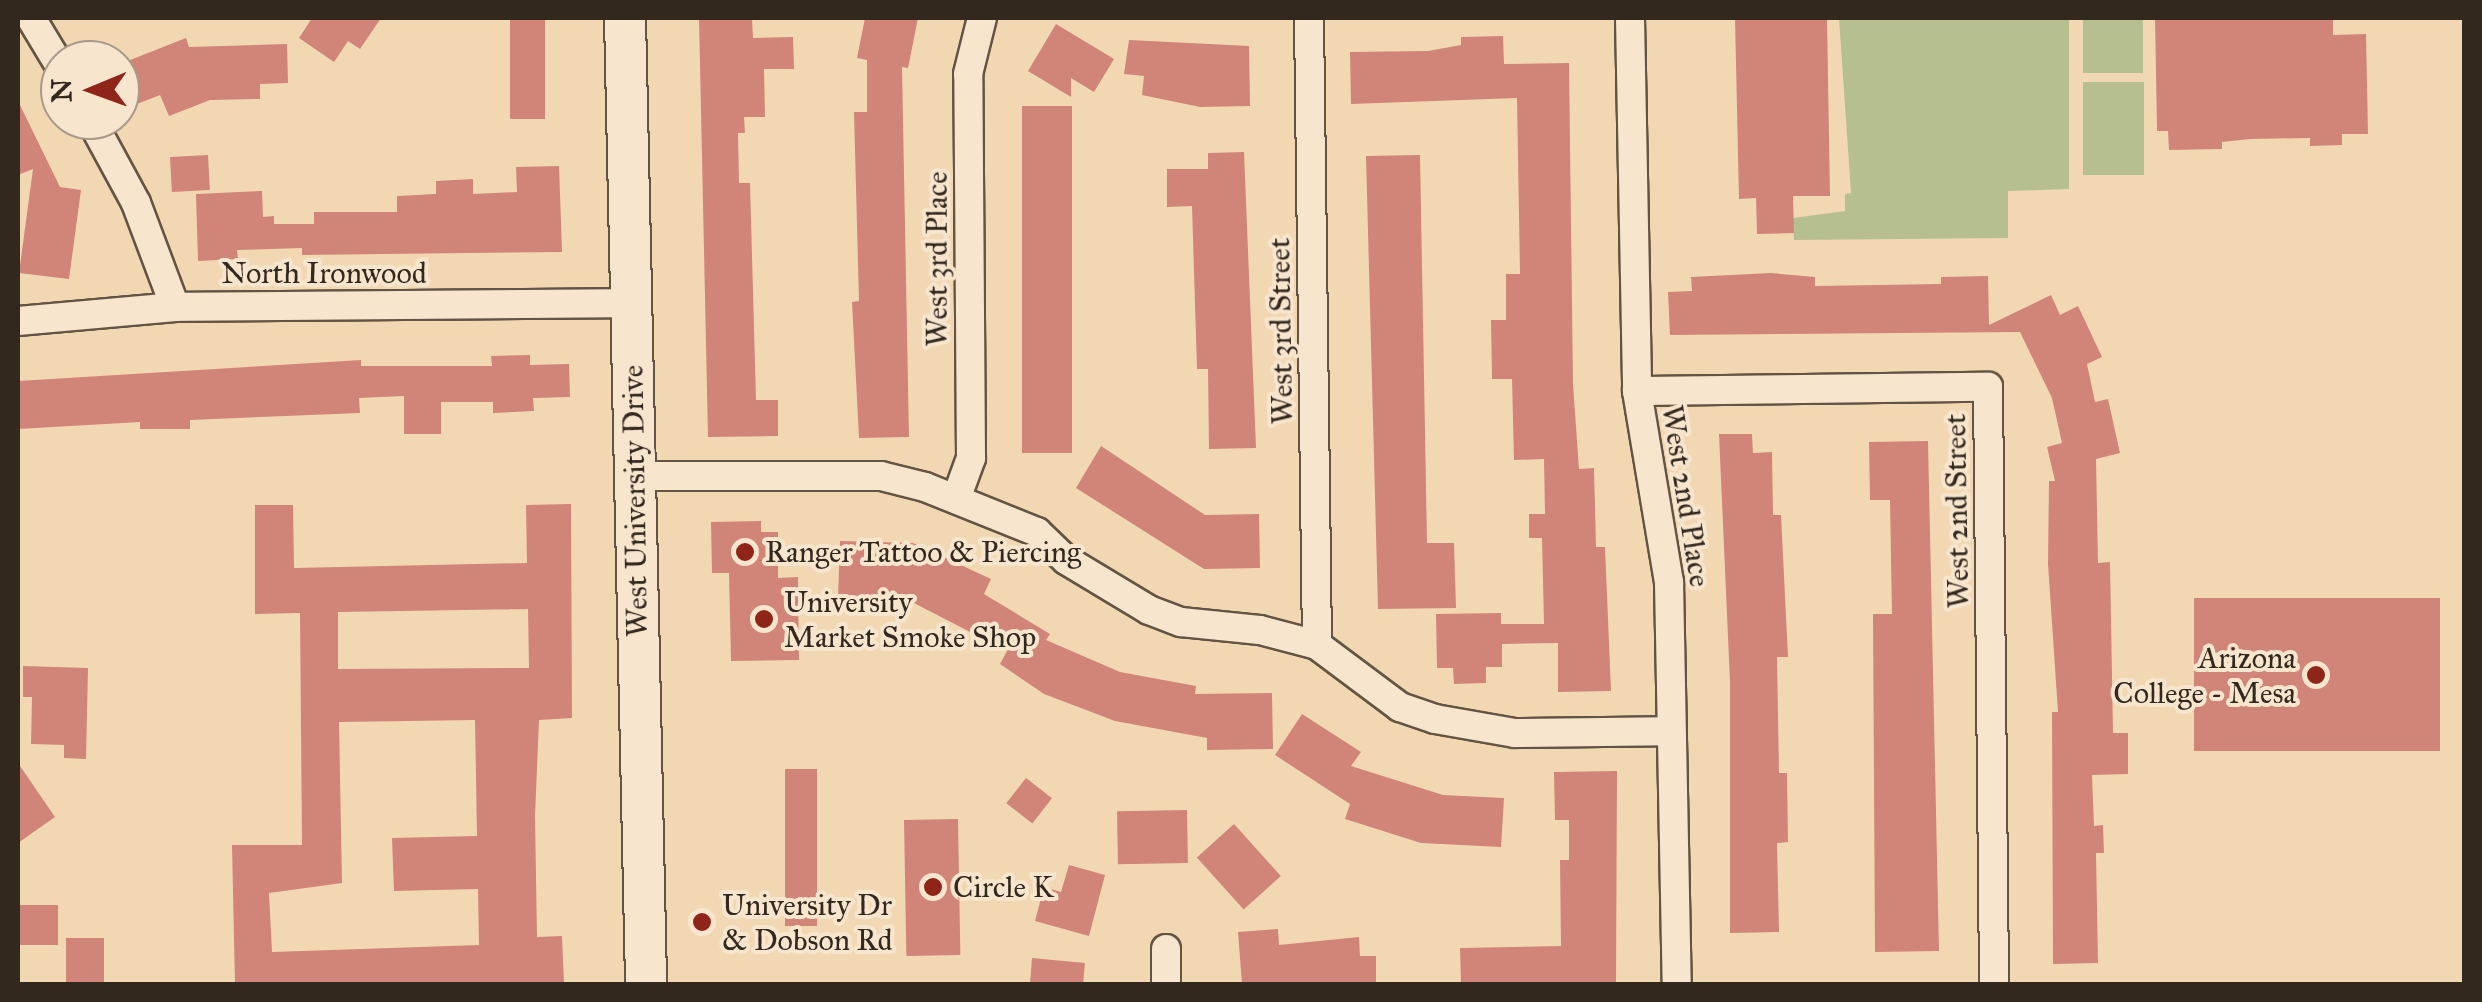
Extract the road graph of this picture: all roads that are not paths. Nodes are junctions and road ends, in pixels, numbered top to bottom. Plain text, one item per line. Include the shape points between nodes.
1 (625, 18) edge
2 (982, 18) edge
3 (1310, 18) edge
4 (1630, 18) edge
5 (102, 140) edge
6 (631, 303) junction
7 (176, 307) junction
8 (18, 322) edge
9 (1637, 392) junction
10 (635, 476) junction
11 (956, 500) junction
12 (1317, 645) junction
13 (1672, 730) junction
14 (1166, 948) dead end
15 (646, 984) edge
16 (1166, 984) edge
17 (1677, 984) edge
18 (1994, 984) edge

1 - 6 main road, West University Drive
2 - 11 street, West 3rd Place via 968,74 971,458
3 - 12 street, West 3rd Street
4 - 9 street, West 2nd Place
5 - 7 street via 136,203
6 - 7 street, North Ironwood
6 - 10 main road, West University Drive
7 - 8 street, North Ironwood
9 - 13 street, West 2nd Place via 1669,582
9 - 18 street, West 2nd Street via 1988,387
10 - 11 street via 880,476
10 - 15 main road, West University Drive
11 - 12 street via 1037,532 1066,560 1149,610 1181,622 1260,630
12 - 13 street via 1400,707 1473,731
13 - 17 street, West 2nd Place
14 - 16 street

